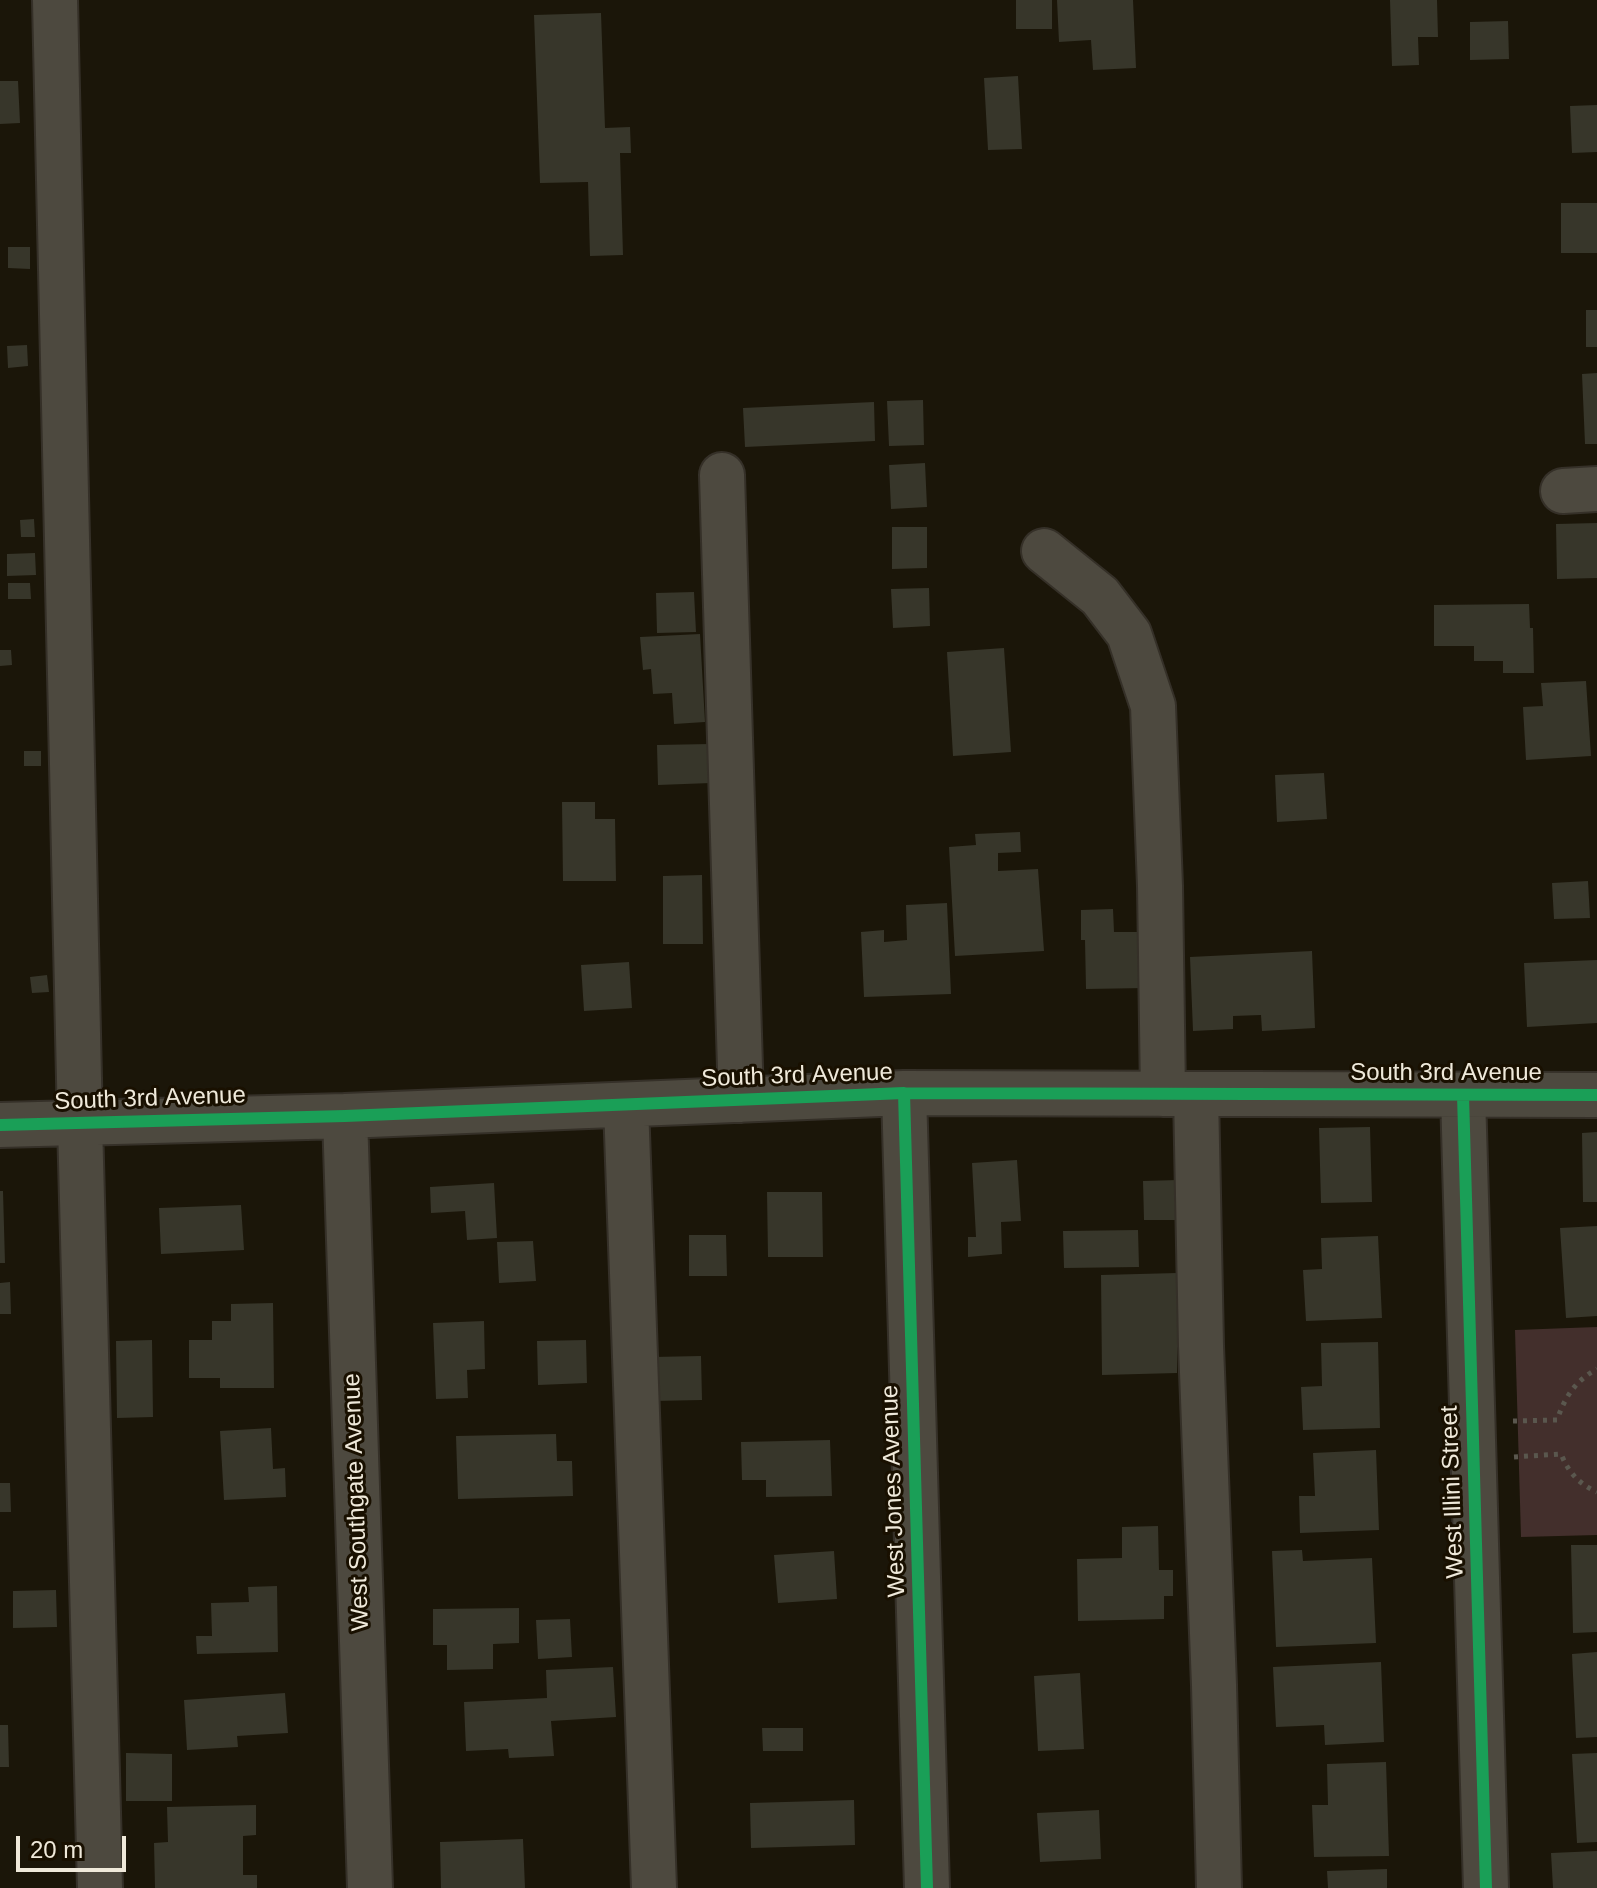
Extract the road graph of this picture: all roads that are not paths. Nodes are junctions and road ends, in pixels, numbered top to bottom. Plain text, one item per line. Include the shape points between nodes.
1 (55, 0) edge
2 (722, 475) dead end
3 (1044, 551) dead end
4 (904, 1093) junction
5 (1179, 1094) junction
6 (1463, 1095) junction
7 (1597, 1095) edge
8 (741, 1100) junction
9 (626, 1105) junction
10 (345, 1116) junction
11 (80, 1123) junction
12 (0, 1125) edge
13 (100, 1888) edge
14 (370, 1888) edge
15 (654, 1888) edge
16 (927, 1888) edge
17 (1219, 1888) edge
18 (1486, 1888) edge

1 - 11 street
2 - 8 street
3 - 5 street via 1100,596 1129,634 1153,706 1160,886
4 - 5 street, South 3rd Avenue
4 - 8 street, South 3rd Avenue
4 - 16 street, West Jones Avenue
5 - 6 street, South 3rd Avenue
5 - 17 street via 1201,1346
6 - 7 street, South 3rd Avenue
6 - 18 street, West Illini Street
8 - 9 street, South 3rd Avenue
9 - 10 street, South 3rd Avenue
9 - 15 street
10 - 11 street, South 3rd Avenue
10 - 14 street, West Southgate Avenue
11 - 12 street, South 3rd Avenue
11 - 13 street

